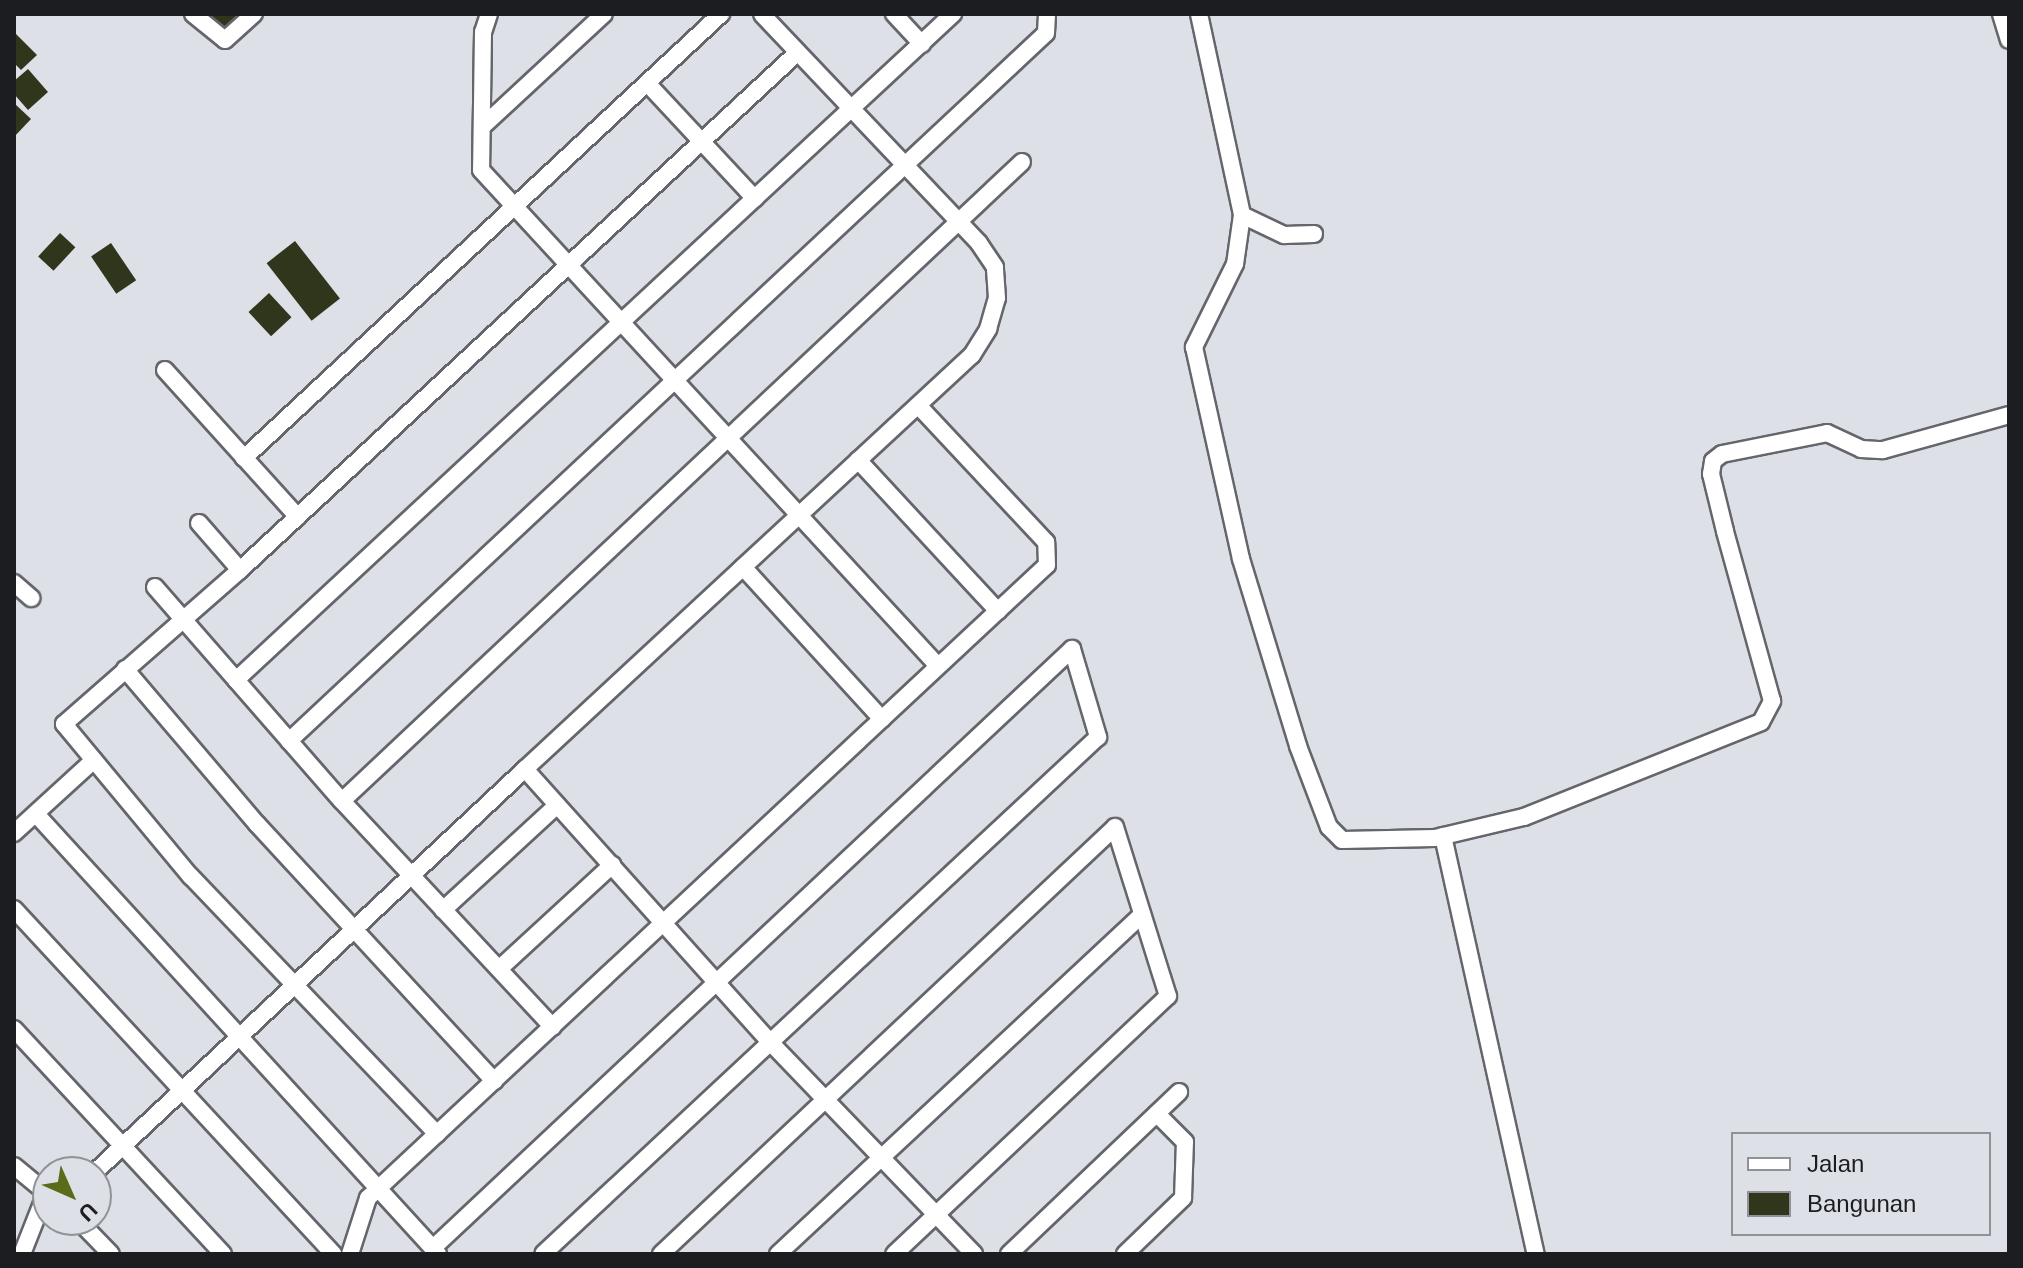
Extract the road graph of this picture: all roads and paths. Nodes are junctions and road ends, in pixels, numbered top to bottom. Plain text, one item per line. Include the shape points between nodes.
1 (193, 14) edge
2 (254, 14) edge
3 (489, 14) edge
4 (604, 14) edge
5 (721, 14) edge
6 (762, 14) edge
7 (894, 14) edge
8 (953, 14) edge
9 (1047, 14) edge
10 (1199, 14) edge
11 (2001, 14) edge
12 (2009, 40) edge
13 (922, 44) junction
14 (798, 52) junction
15 (647, 83) junction
16 (852, 109) junction
17 (482, 127) junction
18 (702, 141) junction
19 (1022, 162) dead end
20 (904, 164) junction
21 (755, 199) junction
22 (515, 206) junction
23 (1242, 215) junction
24 (959, 222) junction
25 (1314, 234) dead end
26 (569, 265) junction
27 (624, 321) junction
28 (165, 370) dead end
29 (676, 378) junction
30 (918, 405) junction
31 (2009, 415) edge
32 (729, 436) junction
33 (244, 458) junction
34 (858, 460) junction
35 (800, 514) junction
36 (298, 517) junction
37 (199, 523) dead end
38 (743, 567) junction
39 (240, 570) junction
40 (14, 583) edge
41 (155, 587) dead end
42 (31, 598) dead end
43 (998, 611) junction
44 (184, 620) junction
45 (938, 666) junction
46 (125, 669) junction
47 (236, 680) junction
48 (882, 719) junction
49 (289, 741) junction
50 (94, 760) junction
51 (525, 769) junction
52 (342, 801) junction
53 (557, 805) junction
54 (36, 814) junction
55 (14, 833) edge
56 (1443, 836) junction
57 (612, 865) junction
58 (412, 876) junction
59 (14, 909) edge
60 (443, 910) junction
61 (1142, 914) junction
62 (665, 923) junction
63 (355, 930) junction
64 (499, 969) junction
65 (719, 983) junction
66 (295, 985) junction
67 (553, 1027) junction
68 (14, 1029) edge
69 (237, 1039) junction
70 (771, 1043) junction
71 (494, 1081) junction
72 (181, 1092) junction
73 (1179, 1092) dead end
74 (825, 1099) junction
75 (1157, 1114) junction
76 (437, 1134) junction
77 (122, 1147) junction
78 (112, 1156) edge
79 (881, 1157) junction
80 (14, 1166) edge
81 (32, 1181) edge
82 (378, 1189) junction
83 (936, 1214) junction
84 (32, 1230) edge
85 (94, 1236) edge
86 (436, 1251) edge
87 (22, 1254) edge
88 (111, 1254) edge
89 (223, 1254) edge
90 (333, 1254) edge
91 (350, 1254) edge
92 (543, 1254) edge
93 (661, 1254) edge
94 (778, 1254) edge
95 (894, 1254) edge
96 (974, 1254) edge
97 (1009, 1254) edge
98 (1125, 1254) edge
99 (1536, 1254) edge

1 - 2 street via 225,40
3 - 17 street via 483,32
4 - 17 street
5 - 15 street
6 - 14 street
7 - 13 street
8 - 13 street
9 - 20 street via 1046,33
10 - 23 street
11 - 12 street
13 - 16 street
14 - 16 street
14 - 18 street
15 - 18 street
15 - 22 street
16 - 20 street
16 - 21 street
16 - 27 street
17 - 22 street via 481,170
18 - 21 street
18 - 26 street
19 - 24 street
20 - 24 street
20 - 29 street
21 - 27 street
22 - 26 street
22 - 33 street
23 - 25 street via 1284,235
23 - 56 street via 1235,264 1194,347 1221,481 1298,746 1337,838 1362,843
24 - 30 street via 995,267 997,298 988,329 972,355
24 - 32 street
26 - 27 street
26 - 36 street
27 - 29 street
27 - 47 street
28 - 33 street
29 - 32 street
29 - 49 street
30 - 34 street
30 - 43 street via 1046,542 1047,565
31 - 56 street via 1883,450 1861,449 1827,433 1722,454 1711,474 1772,701 1761,722 1524,817
32 - 35 street
32 - 52 street
33 - 36 street
34 - 35 street
34 - 43 street
35 - 38 street
35 - 45 street
36 - 39 street
37 - 39 street
38 - 48 street
38 - 51 street
39 - 44 street
40 - 42 street
41 - 44 street
43 - 45 street
44 - 46 street
44 - 47 street
45 - 48 street
46 - 50 street via 64,724
46 - 63 street
47 - 49 street
48 - 62 street
49 - 52 street
50 - 54 street
50 - 66 street via 191,877
51 - 53 street
51 - 58 street
52 - 58 street
53 - 57 street
53 - 60 street
54 - 55 street
54 - 69 street
56 - 99 street
57 - 62 street
57 - 64 street
58 - 60 street
58 - 63 street
59 - 72 street
60 - 64 street
61 - 74 street via 1115,827
61 - 79 street
61 - 83 street via 1168,996
62 - 65 street
62 - 67 street
63 - 66 street
63 - 71 street
64 - 67 street
65 - 70 street
65 - 70 street via 1072,649 1098,737
65 - 86 street
66 - 69 street
66 - 76 street
67 - 71 street
68 - 77 street
69 - 72 street
69 - 82 street
70 - 74 street
70 - 92 street
71 - 76 street
72 - 77 street
72 - 90 street
73 - 75 street
74 - 79 street
74 - 93 street
75 - 97 street
75 - 98 street via 1185,1142 1183,1198
76 - 82 street
77 - 78 street
77 - 89 street
79 - 83 street
79 - 94 street
80 - 81 street
82 - 86 street
82 - 91 street via 368,1198
83 - 95 street
83 - 96 street
84 - 87 street
85 - 88 street

